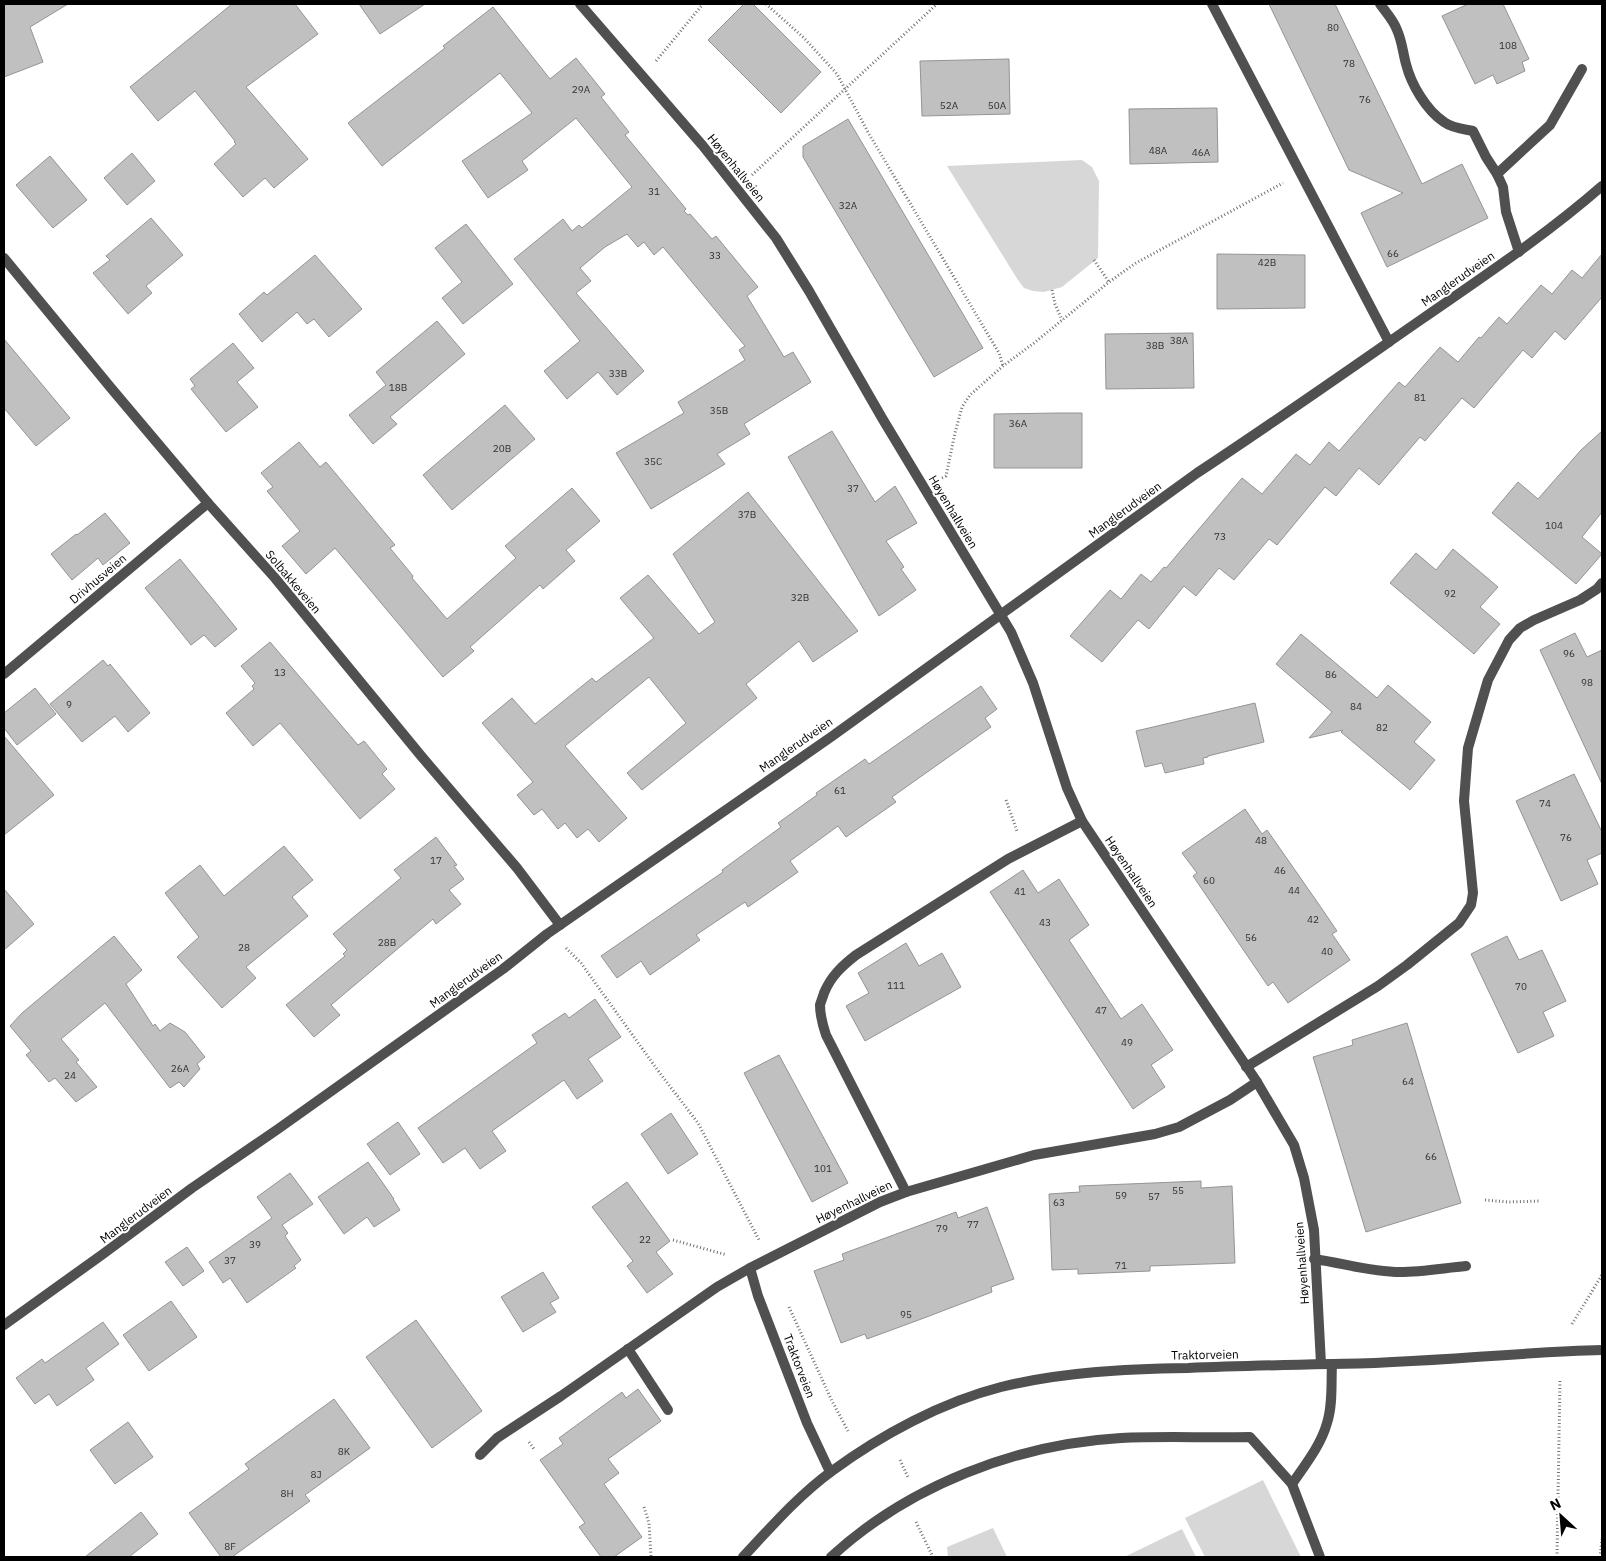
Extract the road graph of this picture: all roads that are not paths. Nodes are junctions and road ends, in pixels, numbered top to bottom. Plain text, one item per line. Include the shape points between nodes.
1 (580, 4) edge
2 (1212, 4) edge
3 (1380, 4) edge
4 (1582, 69) dead end
5 (1497, 174) junction
6 (1602, 186) edge
7 (1519, 252) junction
8 (4, 258) edge
9 (1389, 342) junction
10 (208, 503) junction
11 (1602, 583) edge
12 (1000, 615) junction
13 (4, 674) edge
14 (1082, 821) junction
15 (560, 925) junction
16 (1246, 1067) junction
17 (1257, 1082) junction
18 (906, 1192) junction
19 (1314, 1259) junction
20 (1466, 1266) dead end
21 (750, 1268) junction
22 (4, 1325) edge
23 (628, 1349) junction
24 (1602, 1350) edge
25 (1321, 1364) junction
26 (1332, 1364) junction
27 (668, 1410) dead end
28 (480, 1455) dead end
29 (830, 1472) junction
30 (1292, 1484) junction
31 (743, 1557) edge
32 (831, 1557) edge
33 (1320, 1557) edge

1 - 12 street, Høyenhallveien via 703,146 776,238
2 - 9 street
3 - 5 street via 1396,27 1412,80 1431,111 1444,123 1473,131
4 - 5 street via 1550,125
5 - 7 street
6 - 7 street, Manglerudveien
7 - 9 street, Manglerudveien
8 - 10 street, Solbakkeveien
9 - 12 street, Manglerudveien via 1197,473
10 - 13 street, Drivhusveien
10 - 15 street, Solbakkeveien via 281,585
11 - 16 street via 1580,600 1520,628 1509,640 1488,680 1468,748 1464,801 1473,893 1471,905 1459,923 1378,986
12 - 14 street, Høyenhallveien via 1011,632 1032,683 1067,788
12 - 15 street, Manglerudveien
14 - 16 street, Høyenhallveien
14 - 18 street via 1024,851 856,955 827,985 820,1004 826,1036
15 - 22 street, Manglerudveien via 503,970 192,1188
16 - 17 street, Høyenhallveien
17 - 18 street, Høyenhallveien via 1179,1127 1034,1155
17 - 19 street, Høyenhallveien via 1294,1145 1314,1230
18 - 21 street, Høyenhallveien
19 - 20 street via 1400,1272
19 - 25 street, Høyenhallveien
21 - 23 street, Høyenhallveien
21 - 29 street, Traktorveien via 758,1296
23 - 27 street
23 - 28 street, Høyenhallveien via 497,1438
24 - 26 street, Traktorveien
25 - 26 street, Traktorveien
25 - 29 street, Traktorveien via 1127,1369 1036,1379 998,1388 924,1416 878,1440
26 - 30 street via 1327,1423 1318,1445
29 - 31 street, Traktorveien via 781,1516
30 - 32 street via 1250,1437 1121,1438 1088,1442 1027,1452 997,1461 921,1493 893,1508
30 - 33 street

